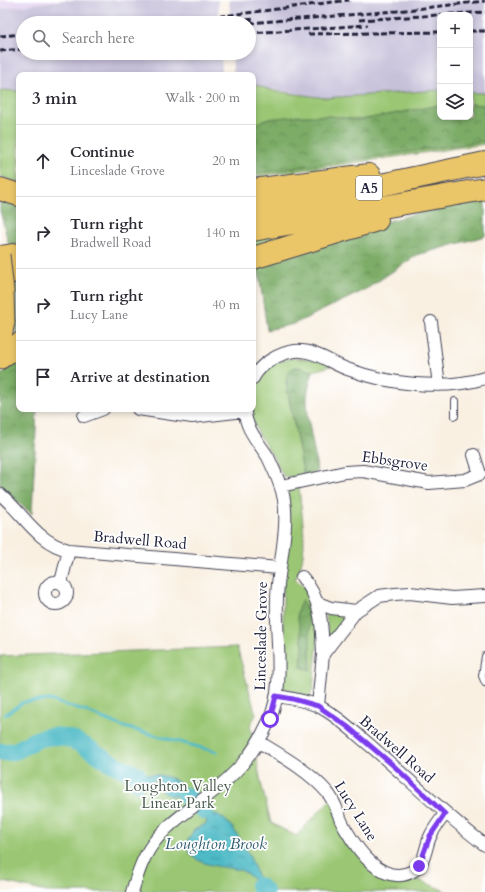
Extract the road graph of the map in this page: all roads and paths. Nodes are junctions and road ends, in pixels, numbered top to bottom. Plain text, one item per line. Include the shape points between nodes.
1 (485, 158) edge
2 (485, 163) edge
3 (0, 189) edge
4 (485, 189) edge
5 (256, 190) edge
6 (16, 194) edge
7 (445, 198) junction
8 (256, 211) edge
9 (256, 230) edge
10 (16, 254) edge
11 (0, 256) edge
12 (256, 257) edge
13 (16, 271) edge
14 (0, 274) edge
15 (431, 322) dead end
16 (16, 346) edge
17 (0, 347) edge
18 (0, 358) edge
19 (256, 373) edge
20 (485, 378) edge
21 (439, 385) junction
22 (455, 401) dead end
23 (95, 412) edge
24 (158, 412) edge
25 (230, 412) edge
26 (246, 412) edge
27 (84, 416) dead end
28 (455, 416) dead end
29 (474, 455) dead end
30 (483, 480) edge
31 (281, 486) junction
32 (0, 494) edge
33 (69, 550) junction
34 (279, 568) junction
35 (302, 577) dead end
36 (61, 582) dead end
37 (485, 596) edge
38 (318, 603) junction
39 (356, 611) junction
40 (323, 654) junction
41 (485, 656) edge
42 (485, 683) edge
43 (276, 696) junction
44 (318, 706) junction
45 (259, 742) junction
46 (445, 814) junction
47 (485, 845) edge
48 (132, 892) edge

1 - 5 highway
2 - 8 highway, A5
3 - 6 highway
4 - 7 highway, A5
7 - 9 highway, A5
7 - 12 highway
10 - 11 highway
11 - 17 main road, bridge via 5,322
13 - 14 highway
15 - 21 street
16 - 18 highway
19 - 21 street via 277,357 296,351 316,355 371,377 410,384
20 - 21 street via 455,387
22 - 28 lane
23 - 27 street
24 - 25 street via 192,417
26 - 31 street, Linceslade Grove via 251,432 268,458
29 - 30 street, Ebbsgrove
30 - 31 street, Ebbsgrove via 429,483 363,471 345,472
31 - 34 street, Linceslade Grove via 286,514
32 - 33 street, Bradwell Road via 44,540
33 - 34 street, Bradwell Road
33 - 36 street
34 - 43 street, Linceslade Grove
35 - 38 street via 310,586
37 - 39 street via 452,598 410,593 394,594 379,596
38 - 39 street via 331,608
38 - 40 street
39 - 40 street
40 - 44 street
41 - 42 lane via 482,676
43 - 44 street, Bradwell Road
43 - 45 street, Linceslade Grove via 270,719
44 - 46 street, Bradwell Road via 348,727 394,766
45 - 46 street, Lucy Lane via 315,779 332,798 345,829 361,851 383,872 395,876 413,872 419,866 430,836
45 - 48 street, Linceslade Grove via 238,769 178,819 149,849
46 - 47 street, Bradwell Road

